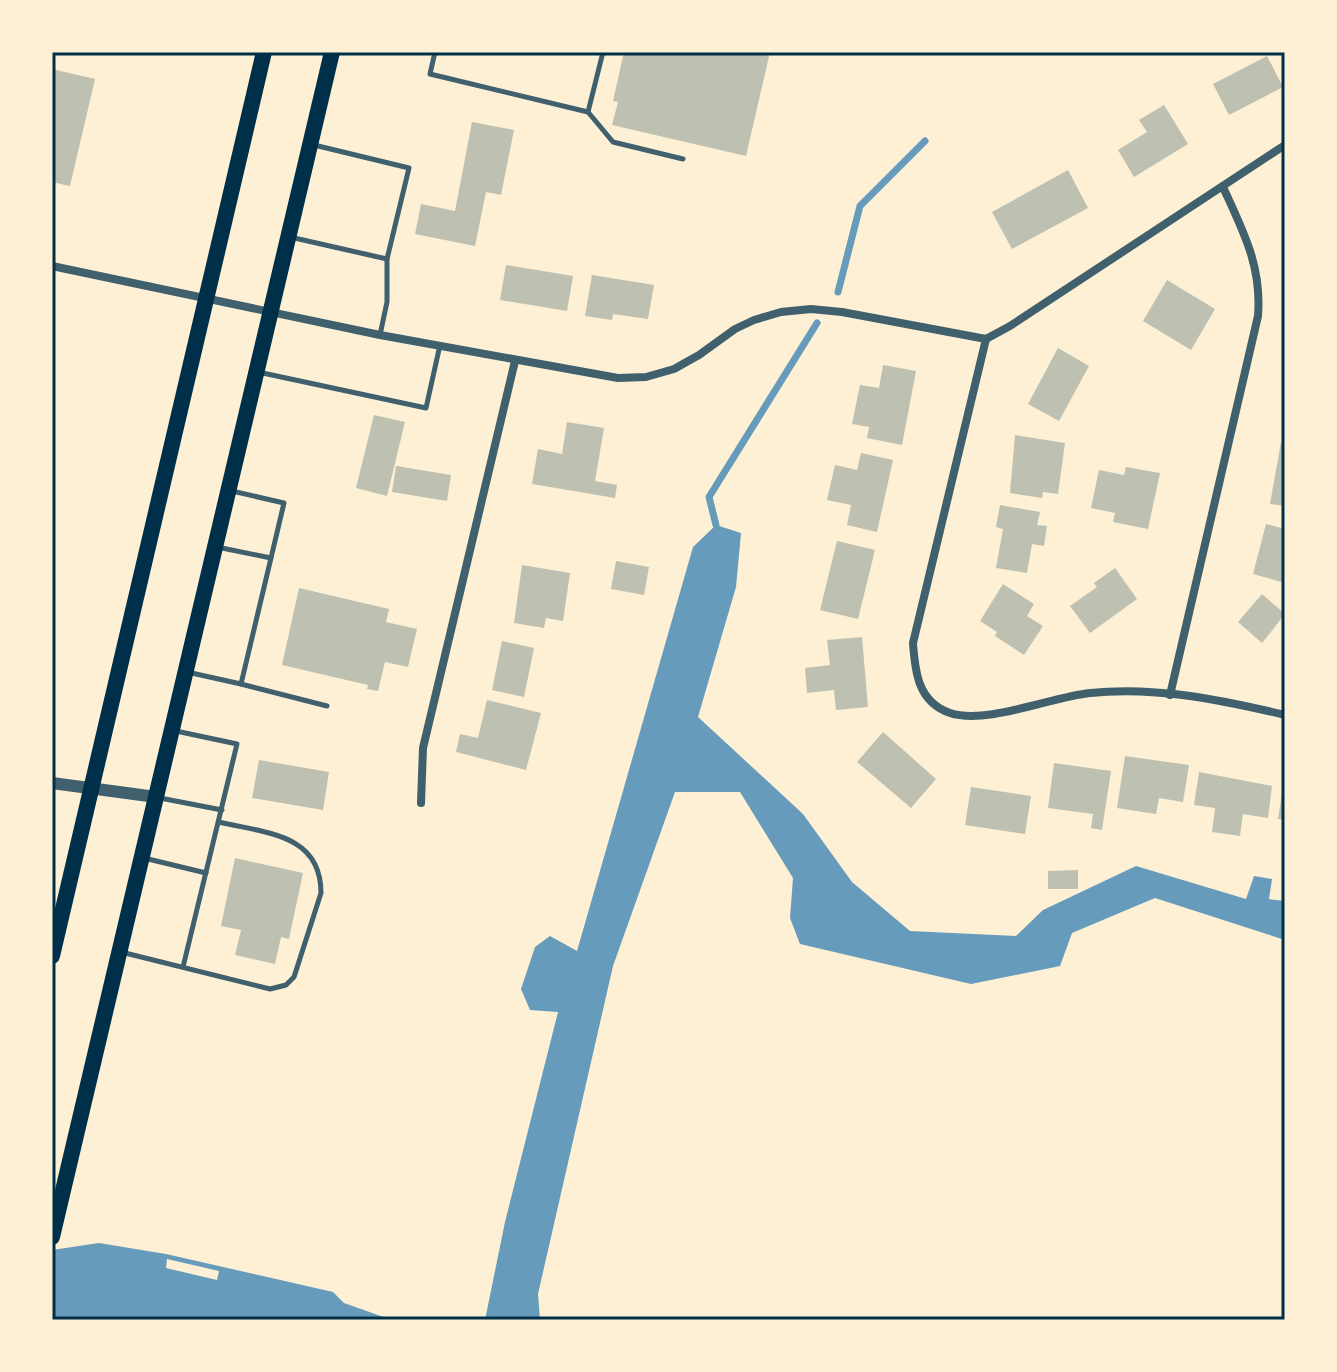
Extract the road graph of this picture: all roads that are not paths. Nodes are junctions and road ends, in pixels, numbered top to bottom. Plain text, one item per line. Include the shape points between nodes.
1 (264, 52) edge
2 (332, 52) edge
3 (435, 52) edge
4 (603, 52) edge
5 (588, 112) junction
6 (311, 144) junction
7 (1285, 145) edge
8 (683, 159) dead end
9 (1223, 187) junction
10 (289, 236) junction
11 (387, 259) junction
12 (52, 266) edge
13 (207, 298) junction
14 (271, 313) junction
15 (380, 335) junction
16 (986, 339) junction
17 (440, 345) junction
18 (515, 361) junction
19 (257, 372) junction
20 (229, 490) junction
21 (216, 547) junction
22 (271, 558) junction
23 (186, 671) junction
24 (241, 684) junction
25 (1170, 695) junction
26 (327, 706) dead end
27 (1285, 715) edge
28 (172, 730) junction
29 (52, 783) edge
30 (91, 789) junction
31 (156, 797) junction
32 (421, 803) dead end
33 (222, 810) junction
34 (219, 822) junction
35 (142, 857) junction
36 (206, 873) junction
37 (120, 952) junction
38 (52, 956) edge
39 (183, 967) junction
40 (52, 1237) edge

1 - 13 highway
2 - 6 highway
3 - 5 lane via 430,74
4 - 5 lane
5 - 8 lane via 613,142
6 - 10 highway
6 - 11 lane via 409,168
7 - 9 street
9 - 16 street
9 - 25 street via 1258,273 1258,316
10 - 11 lane
10 - 14 highway
11 - 15 lane
12 - 13 street
13 - 14 street
13 - 30 highway
14 - 15 street
14 - 19 highway
15 - 17 street
16 - 18 street via 811,309 754,320 674,369 646,377 618,378
16 - 25 street via 913,643 919,686 933,704 974,717 1089,693
17 - 18 street
17 - 19 lane via 426,408
18 - 32 street via 423,748
19 - 20 highway
20 - 21 highway
20 - 22 lane via 284,503
21 - 22 lane
21 - 23 highway
22 - 24 lane
23 - 24 lane
23 - 28 highway
24 - 26 lane
25 - 27 street via 1223,700
28 - 31 highway
28 - 33 lane via 237,744
29 - 30 street
30 - 31 street
30 - 38 highway
31 - 33 lane
31 - 35 highway
33 - 34 lane
34 - 36 lane
34 - 39 lane via 297,842 316,865 321,893 294,977 286,985 270,989
35 - 36 lane
35 - 37 highway
36 - 39 lane
37 - 39 lane
37 - 40 highway

